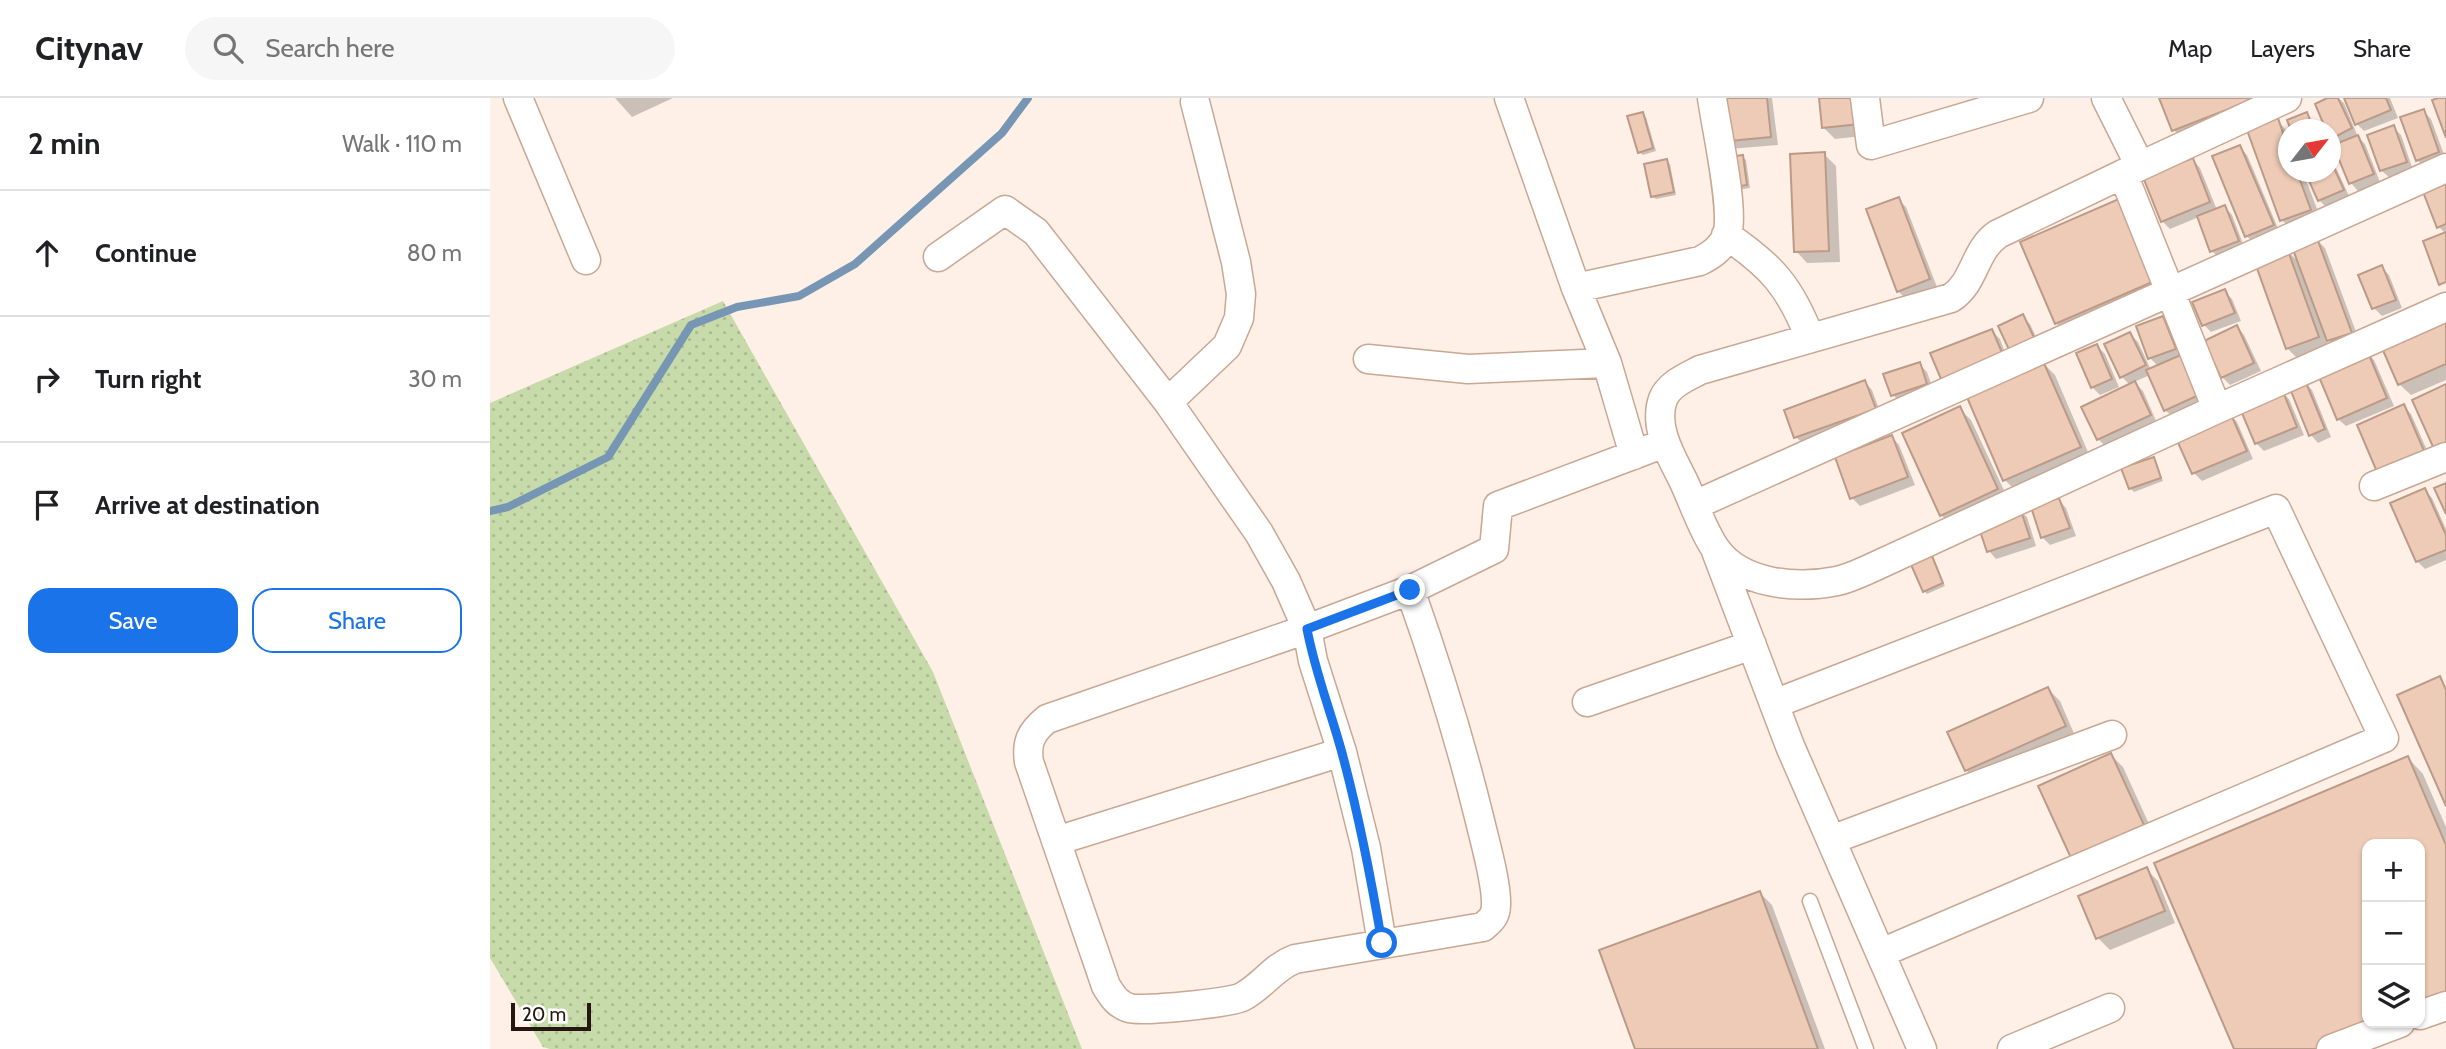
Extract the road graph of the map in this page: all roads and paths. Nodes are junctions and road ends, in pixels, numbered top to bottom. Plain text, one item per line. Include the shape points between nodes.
1 (518, 98) edge
2 (1509, 98) edge
3 (1712, 98) edge
4 (1865, 98) edge
5 (2029, 98) edge
6 (2106, 98) edge
7 (2287, 98) edge
8 (1195, 102) dead end
9 (2446, 168) edge
10 (2132, 170) junction
11 (1727, 235) junction
12 (938, 257) dead end
13 (586, 260) dead end
14 (1576, 288) junction
15 (2170, 291) junction
16 (2446, 307) edge
17 (1810, 338) junction
18 (1368, 359) dead end
19 (1607, 363) junction
20 (1168, 402) junction
21 (2217, 409) junction
22 (1665, 443) junction
23 (1634, 455) junction
24 (2446, 457) edge
25 (2374, 486) dead end
26 (1695, 505) junction
27 (1715, 548) junction
28 (1410, 590) junction
29 (1307, 629) junction
30 (1752, 645) junction
31 (1587, 702) dead end
32 (1774, 704) junction
33 (2112, 735) dead end
34 (1342, 751) junction
35 (1831, 840) junction
36 (1056, 841) junction
37 (1810, 901) dead end
38 (1382, 943) junction
39 (1881, 953) junction
40 (2446, 1006) edge
41 (2110, 1008) dead end
42 (2425, 1014) edge
43 (2387, 1028) edge
44 (1866, 1049) edge
45 (1922, 1049) edge
46 (2011, 1049) edge
47 (2331, 1049) edge

1 - 13 street
2 - 14 street
3 - 11 street via 1730,219
4 - 5 street via 1871,145
6 - 10 street
7 - 10 street
8 - 20 street via 1236,262 1239,318 1227,346
9 - 15 street
10 - 15 street
10 - 17 street via 1988,240 1962,290 1951,298
11 - 14 street via 1711,256 1700,261
11 - 17 street via 1782,283
12 - 20 street via 1005,210 1013,215 1036,233
14 - 19 street
15 - 21 street
15 - 26 street
16 - 21 street
17 - 22 street via 1700,370 1678,381 1664,398 1660,421
18 - 19 street via 1468,369
19 - 23 street
20 - 29 street via 1259,533
21 - 27 street via 1838,580 1803,584 1760,579 1729,562
22 - 23 street
22 - 26 street
23 - 28 street via 1497,506 1494,549
24 - 25 street
26 - 27 street
27 - 30 street
28 - 29 street
28 - 38 street via 1471,783 1496,904 1493,918 1483,927
29 - 34 street
29 - 36 street via 1047,719 1035,728 1029,738 1029,762
30 - 31 street
30 - 32 street
32 - 35 street
32 - 39 street via 2276,509 2385,738
33 - 35 street
34 - 36 street
34 - 38 street via 1366,848
35 - 39 street
36 - 38 street via 1106,986 1116,1002 1132,1010 1236,999 1286,962
37 - 44 lane
39 - 45 street
40 - 42 street
41 - 46 street
43 - 47 street

